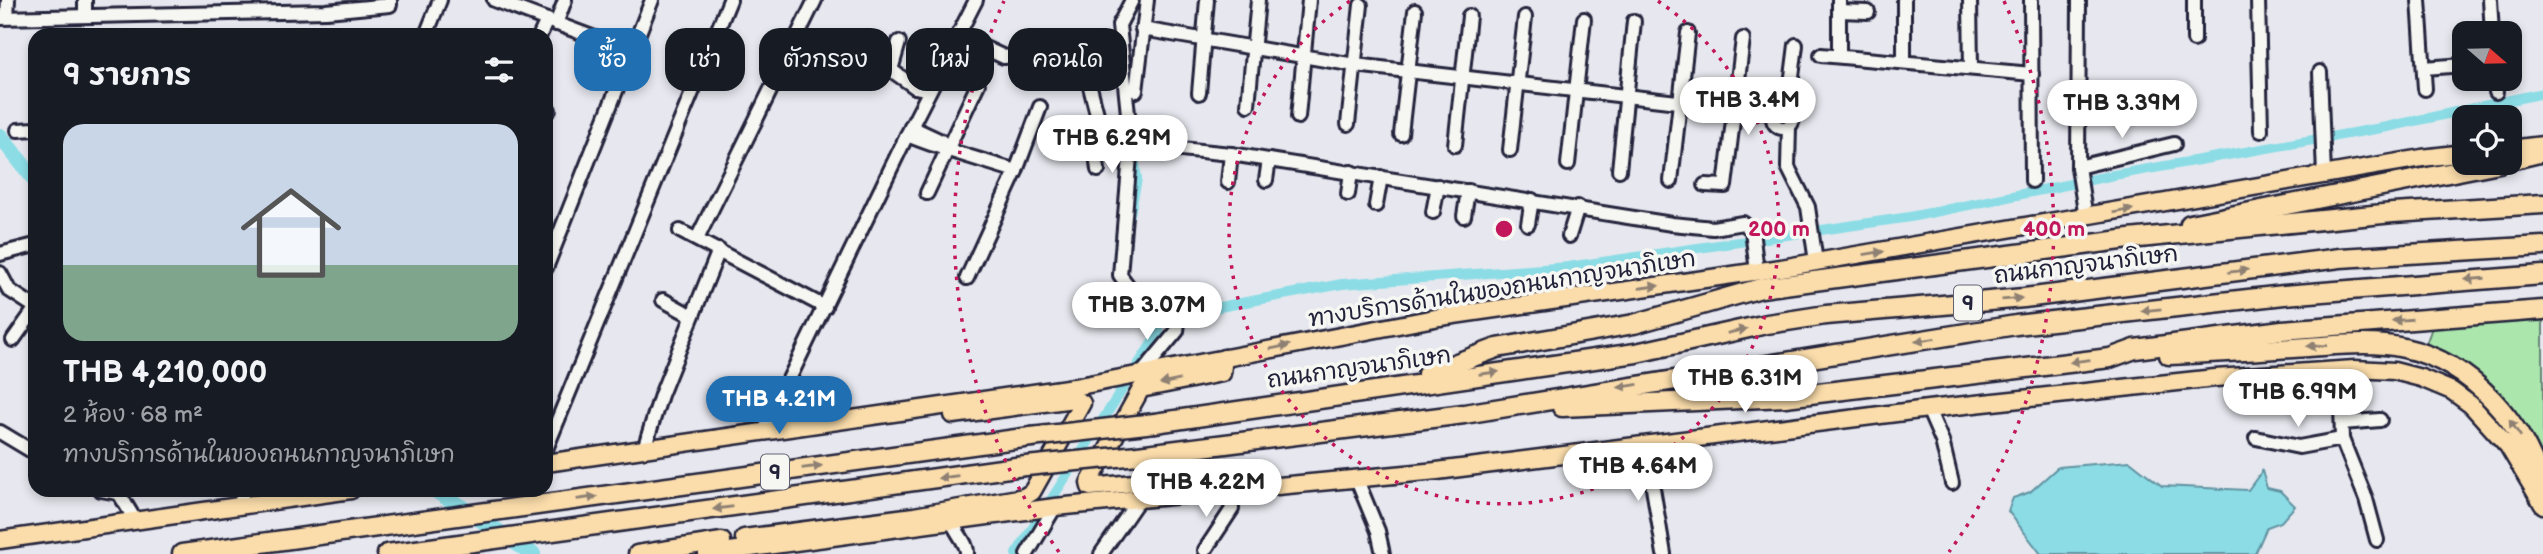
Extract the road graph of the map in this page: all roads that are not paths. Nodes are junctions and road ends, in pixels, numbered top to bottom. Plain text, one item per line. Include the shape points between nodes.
1 (8, 0) edge
2 (85, 0) edge
3 (440, 0) edge
4 (494, 0) edge
5 (565, 0) edge
6 (652, 0) edge
7 (730, 0) edge
8 (815, 0) edge
9 (976, 0) edge
10 (1132, 0) edge
11 (1147, 0) edge
12 (1207, 0) edge
13 (1258, 0) edge
14 (1309, 0) edge
15 (1904, 0) edge
16 (1969, 0) edge
17 (2031, 0) edge
18 (2079, 0) edge
19 (2194, 0) edge
20 (2258, 0) edge
21 (2419, 0) edge
22 (2490, 0) edge
23 (393, 2) edge
24 (326, 5) edge
25 (1361, 5) dead end
26 (164, 6) edge
27 (247, 6) edge
28 (1839, 6) edge
29 (1415, 11) dead end
30 (1868, 12) dead end
31 (85, 15) junction
32 (1469, 16) dead end
33 (4, 17) edge
34 (1525, 17) dead end
35 (1584, 19) dead end
36 (1634, 21) dead end
37 (2491, 21) edge
38 (551, 22) junction
39 (429, 28) edge
40 (546, 28) edge
41 (641, 28) edge
42 (962, 28) edge
43 (1142, 29) junction
44 (574, 31) edge
45 (1688, 33) dead end
46 (1203, 39) junction
47 (1743, 39) dead end
48 (2194, 40) dead end
49 (899, 42) dead end
50 (1796, 45) dead end
51 (1254, 48) junction
52 (994, 52) edge
53 (1821, 55) dead end
54 (1839, 55) junction
55 (1306, 57) junction
56 (1905, 61) junction
57 (1355, 65) junction
58 (2452, 66) edge
59 (1971, 68) junction
60 (2424, 68) junction
61 (1409, 71) junction
62 (2320, 72) dead end
63 (2032, 74) junction
64 (1462, 77) junction
65 (906, 81) edge
66 (1517, 83) junction
67 (2426, 89) dead end
68 (1575, 90) junction
69 (616, 91) edge
70 (929, 91) edge
71 (975, 91) edge
72 (1136, 91) dead end
73 (1199, 93) dead end
74 (1626, 96) junction
75 (1681, 104) junction
76 (1248, 105) dead end
77 (1040, 107) dead end
78 (1788, 108) junction
79 (1735, 109) junction
80 (1774, 113) junction
81 (1298, 117) dead end
82 (1348, 124) dead end
83 (1789, 126) junction
84 (28, 129) edge
85 (18, 130) dead end
86 (909, 131) junction
87 (2261, 131) dead end
88 (1401, 134) dead end
89 (1131, 144) junction
90 (2174, 144) dead end
91 (1455, 145) dead end
92 (2543, 145) edge
93 (2522, 148) edge
94 (952, 150) junction
95 (1510, 150) dead end
96 (2543, 152) edge
97 (1231, 154) junction
98 (2452, 155) edge
99 (2522, 157) edge
100 (1269, 160) junction
101 (1568, 164) dead end
102 (2078, 167) junction
103 (1098, 170) dead end
104 (1619, 170) dead end
105 (1016, 171) junction
106 (1352, 172) junction
107 (2452, 174) edge
108 (2324, 175) junction
109 (1381, 177) junction
110 (1266, 180) dead end
111 (1671, 181) dead end
112 (2032, 181) dead end
113 (1228, 182) dead end
114 (1704, 185) dead end
115 (1438, 186) junction
116 (1468, 191) junction
117 (927, 193) dead end
118 (1348, 194) dead end
119 (1532, 200) junction
120 (2543, 204) edge
121 (1376, 205) dead end
122 (1578, 207) junction
123 (1433, 212) dead end
124 (1464, 216) dead end
125 (2086, 218) junction
126 (1528, 224) dead end
127 (680, 231) dead end
128 (1569, 236) dead end
129 (697, 239) junction
130 (2129, 239) junction
131 (2543, 246) edge
132 (28, 248) edge
133 (553, 250) edge
134 (719, 250) junction
135 (0, 254) edge
136 (1815, 256) junction
137 (1757, 272) junction
138 (0, 274) edge
139 (2543, 275) edge
140 (967, 278) dead end
141 (28, 300) edge
142 (663, 300) dead end
143 (825, 307) junction
144 (2543, 310) edge
145 (28, 312) edge
146 (692, 316) junction
147 (13, 340) dead end
148 (1224, 358) junction
149 (2110, 358) junction
150 (2340, 370) junction
151 (1141, 374) junction
152 (2215, 378) junction
153 (1397, 385) junction
154 (776, 409) junction
155 (1928, 409) junction
156 (1464, 414) junction
157 (2380, 420) dead end
158 (2342, 423) junction
159 (807, 425) junction
160 (0, 432) edge
161 (553, 432) edge
162 (763, 433) junction
163 (2256, 438) dead end
164 (2342, 439) junction
165 (1646, 446) junction
166 (28, 449) edge
167 (644, 449) junction
168 (553, 463) edge
169 (1357, 480) junction
170 (1952, 483) dead end
171 (1176, 489) junction
172 (2543, 490) edge
173 (1229, 492) junction
174 (122, 497) edge
175 (241, 498) edge
176 (1139, 499) junction
177 (1056, 504) junction
178 (2543, 505) edge
179 (1024, 508) junction
180 (914, 516) junction
181 (135, 520) junction
182 (952, 521) junction
183 (0, 540) edge
184 (2377, 540) dead end
185 (787, 549) edge
186 (1205, 550) dead end
187 (182, 554) edge
188 (387, 554) edge
189 (637, 554) edge
190 (707, 554) edge
191 (967, 554) edge
192 (1027, 554) edge
193 (1101, 554) edge
194 (1383, 554) edge
195 (1664, 554) edge

1 - 33 street
2 - 31 street
3 - 39 street
4 - 38 street
5 - 38 street
6 - 41 street
7 - 161 street
8 - 129 street
9 - 42 street
10 - 89 street via 1119,25
11 - 43 street
12 - 46 street
13 - 51 street
14 - 55 street
15 - 56 street
16 - 59 street
17 - 63 street
18 - 102 street
19 - 48 street
20 - 87 street
21 - 60 street
22 - 37 street
23 - 24 street
24 - 27 street
25 - 57 street
26 - 27 street
26 - 31 street
28 - 30 street
28 - 54 street
29 - 61 street
31 - 33 street
32 - 64 street
34 - 66 street
35 - 68 street
36 - 74 street
38 - 40 street
38 - 44 street
43 - 46 street
43 - 72 street
45 - 75 street
46 - 51 street
46 - 73 street
47 - 79 street
49 - 65 street via 891,70
50 - 78 street
51 - 55 street
51 - 76 street
52 - 103 street via 1004,57 1081,55 1089,59 1097,114
53 - 54 street
54 - 56 street
55 - 57 street
55 - 81 street
56 - 59 street
57 - 61 street
57 - 82 street
58 - 60 street
59 - 63 street
60 - 67 street
61 - 64 street
61 - 88 street
62 - 108 street
63 - 112 street
64 - 66 street
64 - 91 street
66 - 68 street
66 - 95 street
68 - 74 street
68 - 101 street
69 - 133 street
70 - 86 street
71 - 94 street
74 - 75 street
74 - 104 street
75 - 79 street
75 - 111 street
77 - 105 street
78 - 80 street
78 - 83 street via 1793,117
79 - 80 street
79 - 114 street via 1725,186
80 - 83 street via 1776,125
83 - 136 street via 1788,167 1809,210
84 - 85 street
86 - 94 street
86 - 143 street
89 - 97 street
89 - 151 street via 1120,275 1131,290 1177,304 1179,317 1177,332
90 - 102 street
92 - 93 main road
94 - 105 street
94 - 117 street
96 - 99 highway
97 - 100 street
97 - 113 street
98 - 108 main road, ทางบริการด้านในของถนนกาญจนาภิเษก
100 - 106 street
100 - 110 street
102 - 125 street
105 - 140 street
106 - 109 street
106 - 118 street
107 - 130 highway via 2271,206
125 -> 108 main road, ทางบริการด้านในของถนนกาญจนาภิเษก
109 - 115 street
109 - 121 street
115 - 116 street
115 - 123 street
116 - 119 street
116 - 124 street
119 - 122 street
119 - 126 street
120 - 130 highway via 2393,213
122 - 128 street
122 - 137 street via 1713,228 1743,223 1752,230
136 -> 125 main road, ทางบริการด้านในของถนนกาญจนาภิเษก
127 - 129 street
129 - 134 street
130 - 153 highway via 1761,288 1634,324 1497,348
153 -> 131 highway, ถนนกาญจนาภิเษก / 9 via 1636,353 1826,315 2024,298 2340,258
132 - 135 street
134 - 143 street
134 - 146 street
136 - 137 main road, ทางบริการด้านในของถนนกาญจนาภิเษก
148 -> 137 main road, ทางบริการด้านในของถนนกาญจนาภิเษก via 1440,317
138 - 141 street via 9,290
139 -> 156 highway, 9 via 2373,286 2016,326
142 - 146 street
143 - 154 street
144 -> 149 highway via 2282,330 2135,349
145 - 147 street
146 - 167 street
148 - 151 main road, ทางบริการด้านในของถนนกาญจนาภิเษก
148 -> 171 main road via 1222,373 1141,389 1088,483 1090,487 1168,480
149 -> 156 highway via 1785,397
172 -> 149 highway via 2524,442 2506,415 2469,379 2426,354 2367,343
150 - 152 main road
150 - 158 street
150 - 178 main road via 2394,370 2452,391 2487,420 2508,446
151 - 159 main road, ทางบริการด้านในของถนนกาญจนาภิเษก
152 - 155 main road
152 - 171 main road via 2209,371 1482,458
187 -> 153 highway, ถนนกาญจนาภิเษก / 9, bridge via 1031,436 1155,423
154 - 159 main road via 786,419
154 - 162 street
155 - 165 main road
155 - 170 street via 1942,440
156 -> 188 highway, 9, bridge via 1016,467
157 - 158 street
158 - 164 street
159 - 162 main road, ทางบริการด้านในของถนนกาญจนาภิเษก
160 - 166 street
162 - 167 main road, ทางบริการด้านในของถนนกาญจนาภิเษก
162 - 180 main road via 795,436 1074,399 1082,403 1028,495
163 - 164 street via 2299,447
164 - 184 street
165 - 169 main road
165 - 195 street
167 - 168 main road, ทางบริการด้านในของถนนกาญจนาภิเษก
169 - 173 main road
169 - 194 street
171 - 177 main road
173 - 176 main road
173 - 186 street via 1232,509
174 - 181 street
175 - 181 main road
176 - 177 main road
176 - 193 street
177 - 179 main road
177 - 192 street
179 - 180 main road
179 - 182 main road
180 - 189 main road
181 - 183 main road
182 - 185 main road
182 - 191 street
185 - 190 main road

